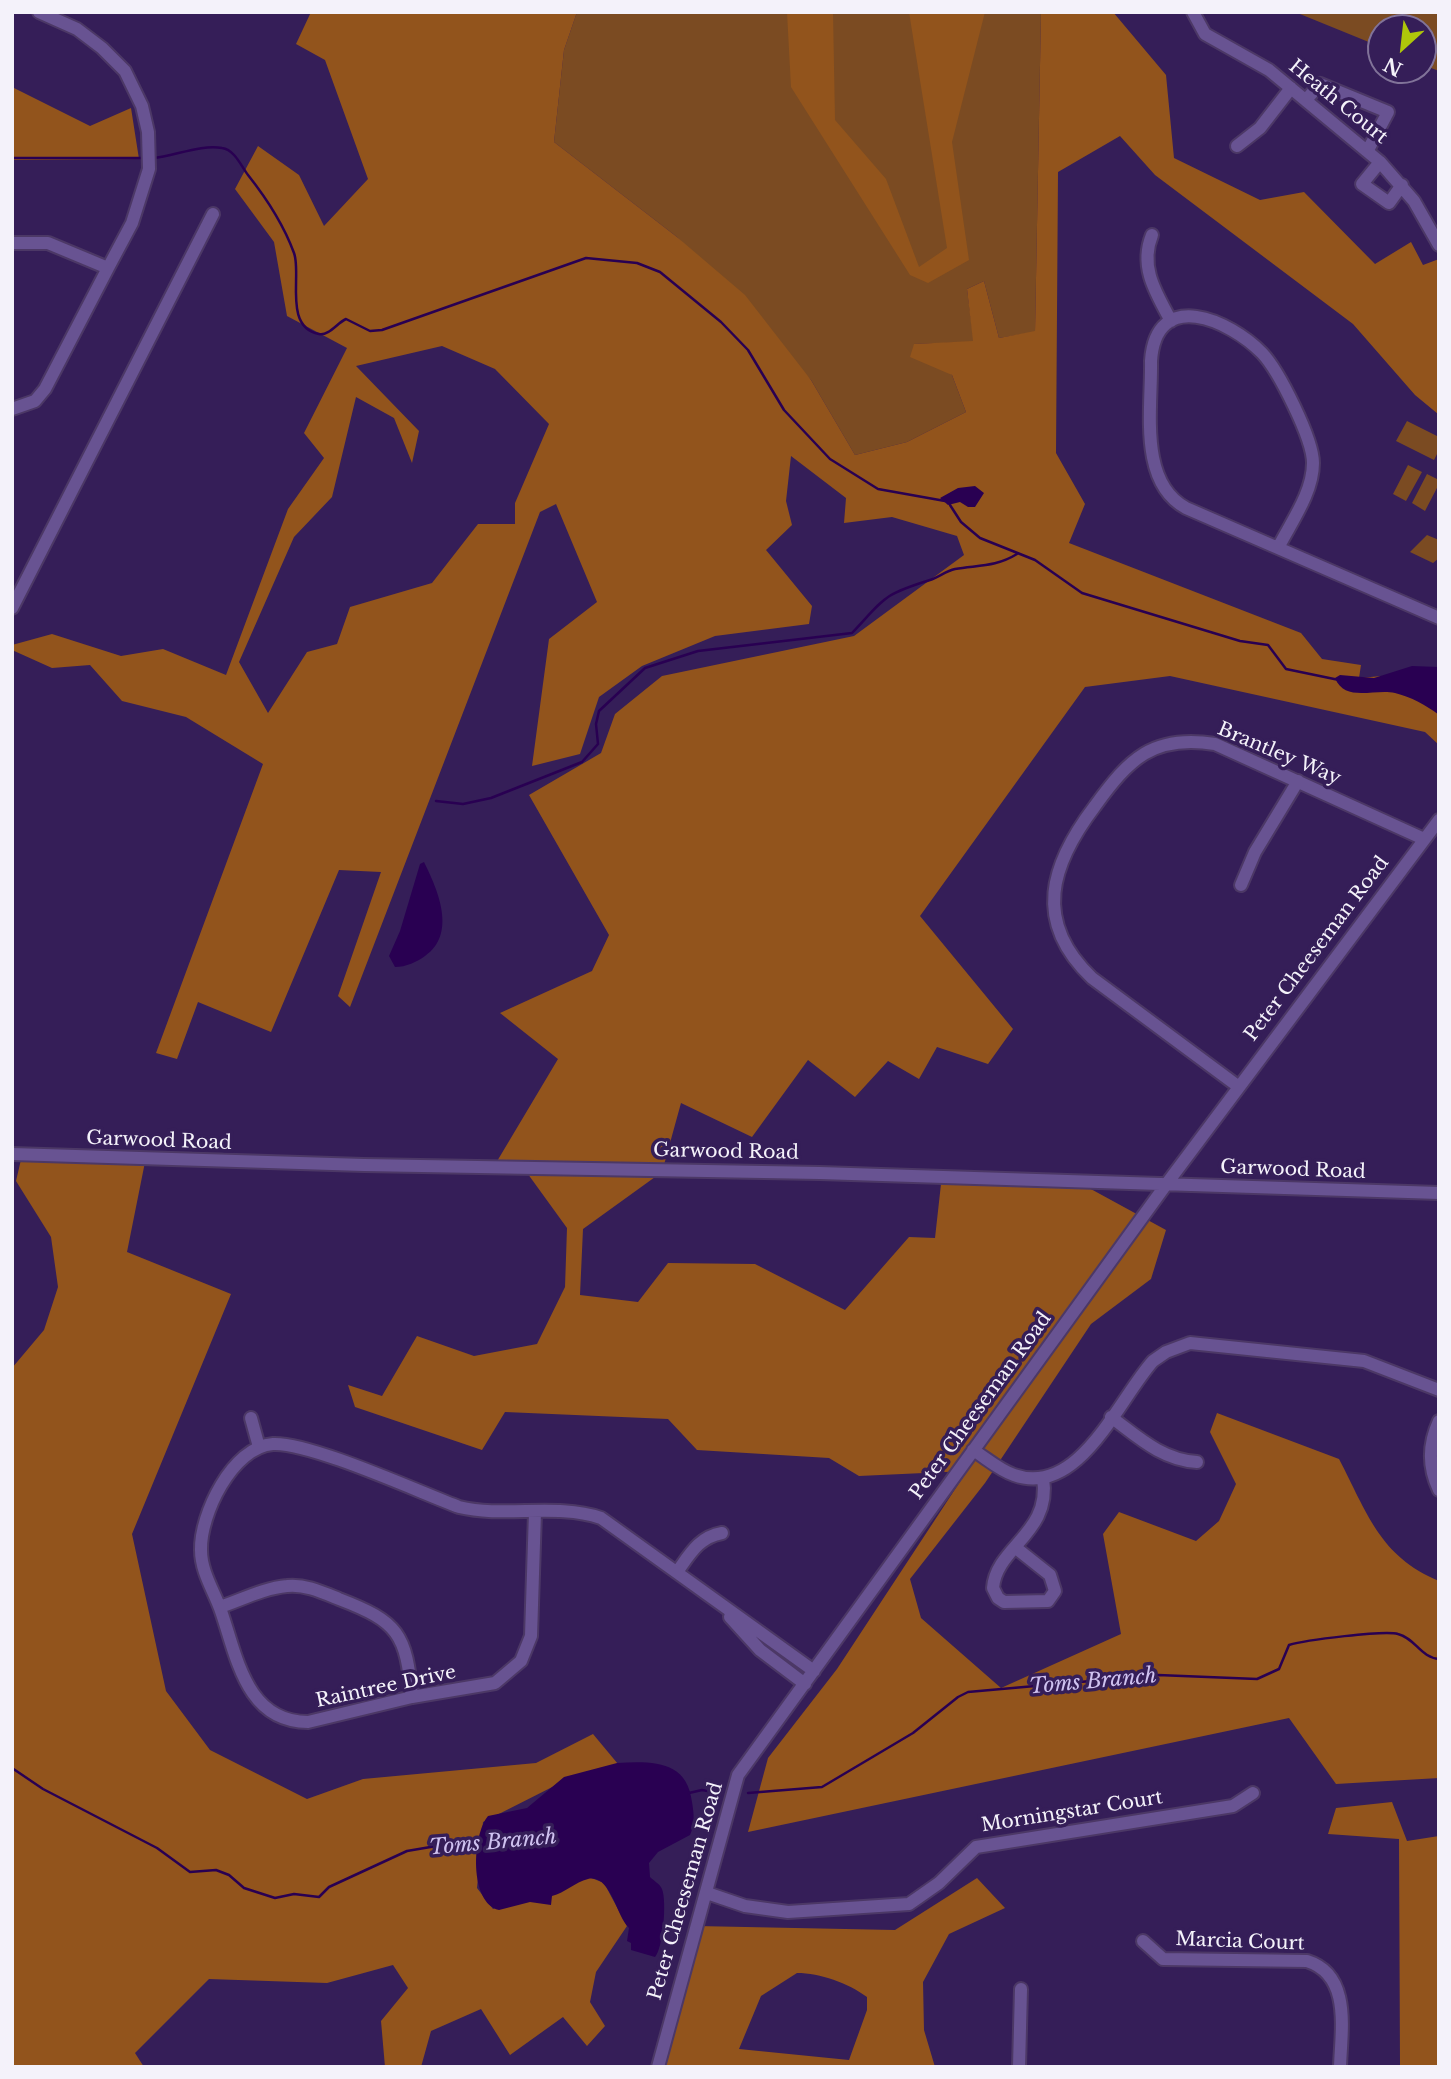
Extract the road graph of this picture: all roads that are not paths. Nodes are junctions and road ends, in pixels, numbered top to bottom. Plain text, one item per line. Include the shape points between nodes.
1 (39, 12) edge
2 (1193, 12) edge
3 (1290, 88) junction
4 (1306, 100) junction
5 (1237, 146) dead end
6 (1368, 150) junction
7 (1380, 162) junction
8 (1402, 185) junction
9 (213, 214) dead end
10 (1152, 235) dead end
11 (12, 243) edge
12 (1435, 248) edge
13 (108, 268) junction
14 (1171, 321) junction
15 (12, 409) edge
16 (1279, 546) junction
17 (12, 608) edge
18 (1439, 618) edge
19 (1298, 781) junction
20 (1439, 820) edge
21 (1424, 839) junction
22 (1241, 885) dead end
23 (1239, 1087) junction
24 (12, 1154) edge
25 (1165, 1186) junction
26 (1439, 1194) edge
27 (1439, 1391) edge
28 (1111, 1417) junction
29 (251, 1418) dead end
30 (1439, 1421) edge
31 (260, 1447) junction
32 (973, 1450) junction
33 (1197, 1462) dead end
34 (1043, 1478) junction
35 (1439, 1490) edge
36 (535, 1512) junction
37 (722, 1533) dead end
38 (1016, 1548) junction
39 (677, 1572) junction
40 (708, 1594) junction
41 (220, 1607) junction
42 (814, 1671) junction
43 (805, 1684) junction
44 (412, 1697) junction
45 (1253, 1793) dead end
46 (707, 1893) junction
47 (1143, 1941) dead end
48 (1021, 1989) dead end
49 (657, 2067) edge
50 (1019, 2067) edge
51 (1340, 2067) edge

1 - 13 street via 77,29 102,48 124,71 142,106 149,169 132,223
2 - 3 street, Heath Court via 1205,34 1253,60
3 - 4 street, Heath Court
3 - 5 street via 1260,128
4 - 6 street, Heath Court
4 - 6 street via 1320,84 1388,112
6 - 7 street, Heath Court
7 - 8 street, Heath Court
7 - 8 street via 1362,184 1389,203
8 - 12 street, Heath Court
9 - 17 street
10 - 14 street via 1147,268
11 - 13 street via 48,243
13 - 15 street via 44,389 35,401
14 - 16 street via 1156,338 1151,361 1152,456 1157,480 1179,503
14 - 16 street via 1192,315 1211,318 1257,349 1274,368 1309,442 1313,463 1304,498
16 - 18 street
19 - 21 street, Brantley Way
19 - 22 street via 1255,852
19 - 23 street, Brantley Way via 1215,744 1180,742 1153,748 1117,775 1068,844 1055,879 1057,924 1078,964
20 - 21 street, Peter Cheeseman Road
21 - 23 street, Peter Cheeseman Road
23 - 25 street, Peter Cheeseman Road
24 - 25 street, Garwood Road
25 - 26 street, Garwood Road
25 - 32 street, Peter Cheeseman Road
27 - 28 street via 1364,1361 1190,1343 1153,1361
28 - 33 street via 1161,1453
28 - 34 street via 1077,1461
29 - 31 street
30 - 35 street via 1430,1454 1431,1474
31 - 36 street via 283,1444 303,1448 459,1507
31 - 41 street, Raintree Drive via 246,1453 228,1472 203,1534 203,1565
32 - 34 street via 1011,1474
32 - 42 street, Peter Cheeseman Road
34 - 38 street via 1044,1504
36 - 39 street via 601,1518
36 - 44 street, Raintree Drive via 533,1626 521,1661 503,1679 487,1686
37 - 39 street via 699,1542
38 - 38 street via 996,1574 994,1592 1004,1602 1048,1601 1055,1591 1050,1575
39 - 40 street
40 - 42 street
40 - 43 street via 760,1650
41 - 44 street via 298,1585 368,1610 398,1635 408,1659
41 - 44 street, Raintree Drive via 247,1686 273,1714 308,1722
42 - 43 street, Peter Cheeseman Road
43 - 46 street, Peter Cheeseman Road via 738,1775
45 - 46 street, Morningstar Court via 1233,1806 976,1847 909,1904 788,1912 745,1906
46 - 49 street, Peter Cheeseman Road
47 - 51 street, Marcia Court via 1163,1959 1307,1961 1318,1965 1339,1994
48 - 50 street

